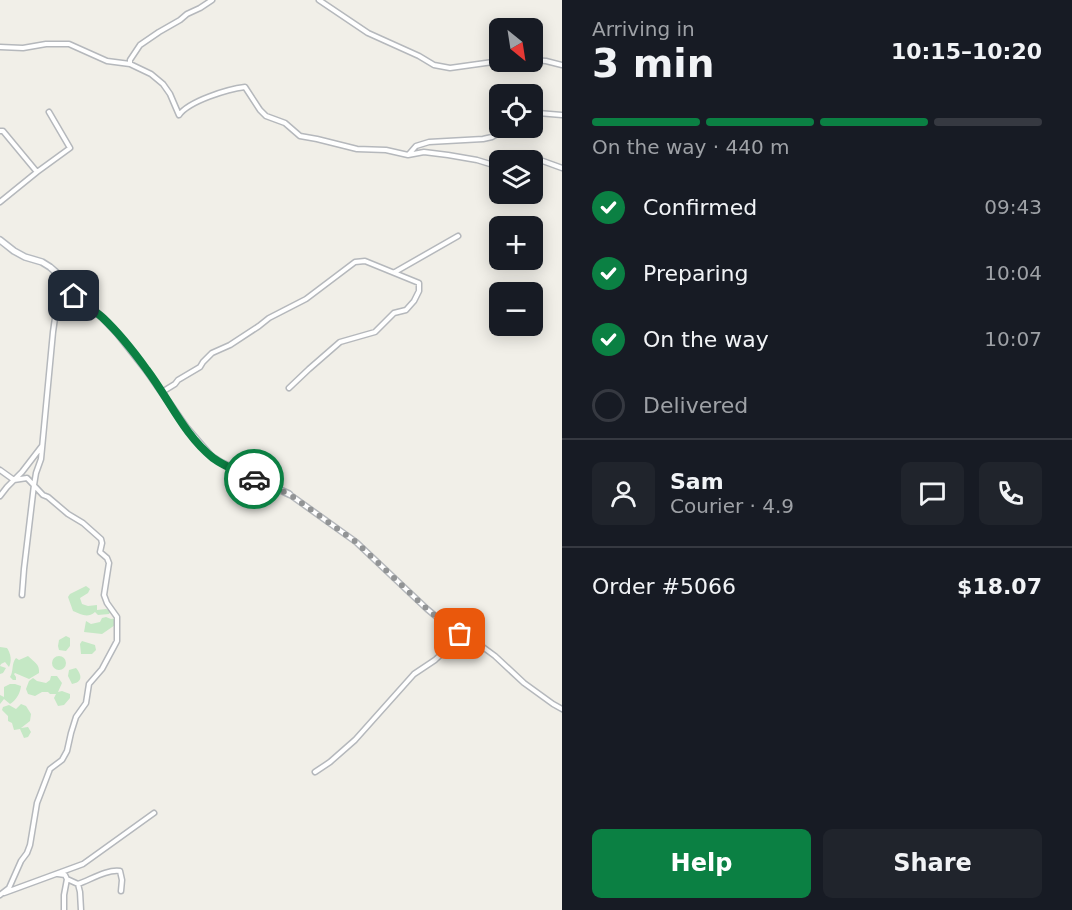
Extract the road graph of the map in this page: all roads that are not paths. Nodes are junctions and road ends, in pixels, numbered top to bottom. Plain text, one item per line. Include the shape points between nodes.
1 (212, 0) edge
2 (319, 0) edge
3 (0, 47) edge
4 (543, 61) edge
5 (489, 63) edge
6 (130, 64) junction
7 (562, 65) edge
8 (49, 112) dead end
9 (543, 113) edge
10 (562, 115) edge
11 (0, 131) edge
12 (489, 138) edge
13 (408, 155) junction
14 (543, 161) edge
15 (489, 164) edge
16 (562, 168) edge
17 (37, 171) junction
18 (0, 202) edge
19 (458, 236) dead end
20 (0, 240) edge
21 (394, 273) junction
22 (58, 274) junction
23 (289, 388) dead end
24 (162, 392) junction
25 (43, 446) junction
26 (0, 470) edge
27 (14, 480) junction
28 (34, 485) junction
29 (289, 494) joint
30 (0, 496) edge
31 (22, 595) dead end
32 (460, 634) junction
33 (562, 709) edge
34 (315, 772) dead end
35 (154, 813) dead end
36 (57, 874) junction
37 (67, 879) junction
38 (78, 884) junction
39 (121, 891) dead end
40 (0, 895) edge
41 (64, 910) edge
42 (81, 910) edge

1 - 6 street via 140,45
2 - 5 street via 368,33 434,65 450,68
3 - 6 street via 69,44 107,62
4 - 7 street
6 - 13 street via 163,84 179,115 183,108 199,100 245,87 260,111 285,123 300,136
8 - 17 street via 70,147
9 - 10 street
11 - 17 street
12 - 13 street via 429,142 416,146
13 - 15 street via 424,152
14 - 16 street
17 - 18 street
19 - 21 street
20 - 22 street
21 - 23 street via 420,283 414,302 406,310 394,313 375,332 340,342
21 - 24 street via 365,261 355,262 306,299 212,353 200,367
22 - 24 street via 74,296 117,333
22 - 25 street
24 - 29 street via 211,456
25 - 27 street
25 - 28 street
26 - 27 street
27 - 28 street via 27,478
27 - 30 street
28 - 31 street
28 - 40 street via 101,539 100,552 110,563 104,595 117,617 117,641 102,669 90,681 86,703 76,717 67,751 50,770 37,803 27,854 9,888
29 - 32 street via 356,542 427,609
32 - 33 street via 476,642
32 - 34 street via 435,660 414,674 355,740
35 - 36 street via 82,864
36 - 37 street
36 - 40 street
37 - 38 street
37 - 41 street
38 - 39 street via 114,870 120,871
38 - 42 street

